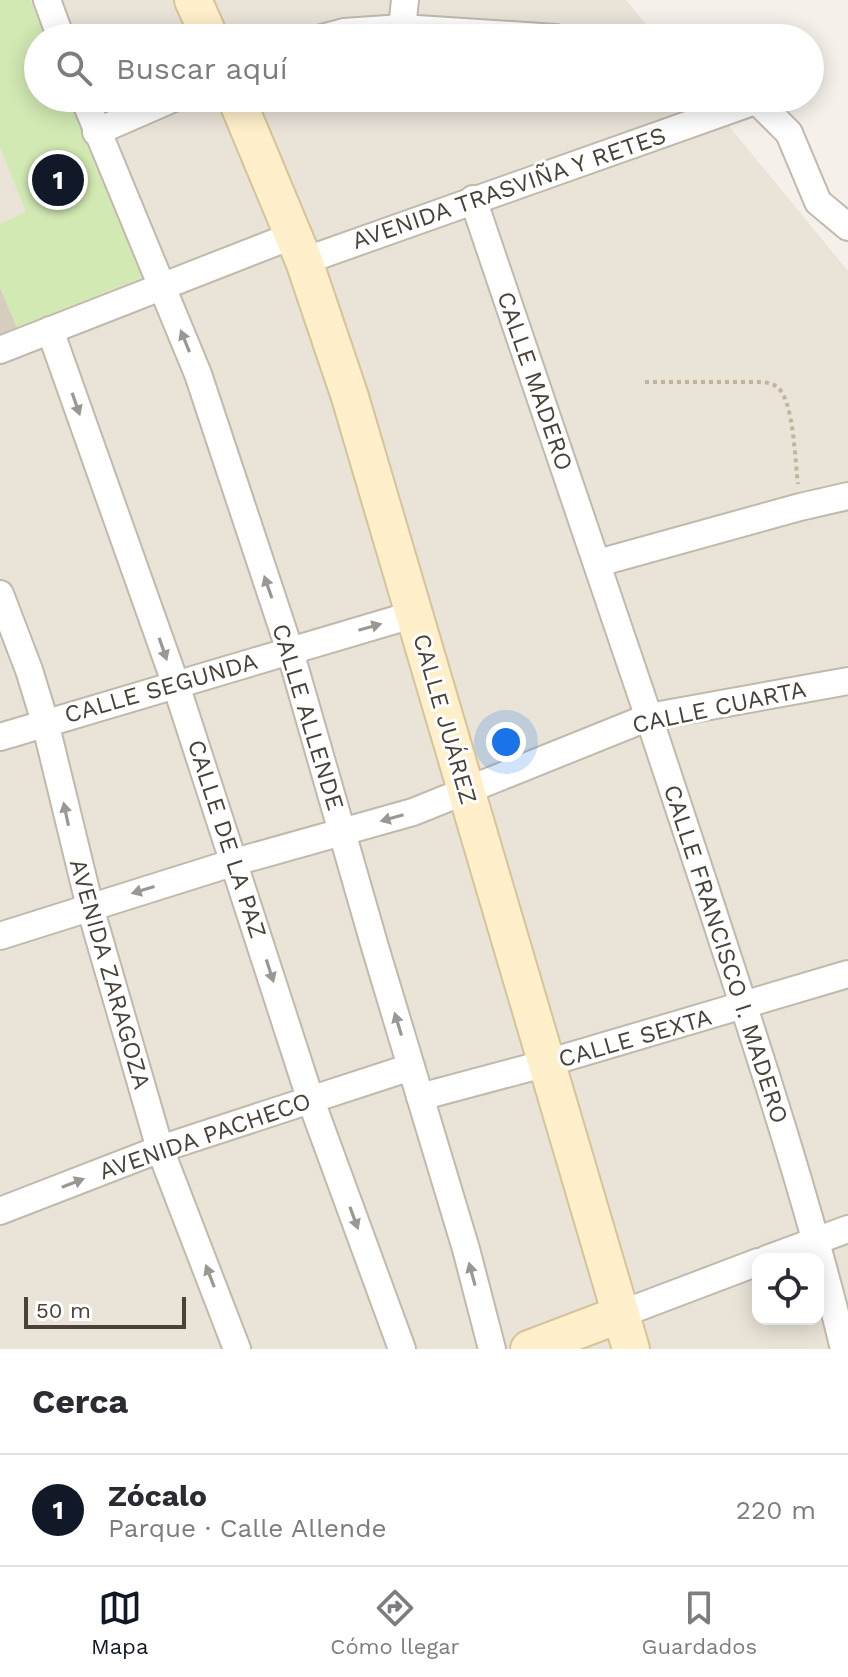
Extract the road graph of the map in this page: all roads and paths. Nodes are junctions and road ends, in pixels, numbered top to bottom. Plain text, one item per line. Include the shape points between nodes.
1 (47, 0) edge
2 (193, 0) edge
3 (405, 0) edge
4 (56, 24) edge
5 (204, 24) edge
6 (402, 24) edge
7 (89, 112) edge
8 (142, 112) edge
9 (242, 112) edge
10 (721, 112) edge
11 (769, 112) edge
12 (96, 132) junction
13 (473, 199) junction
14 (848, 227) edge
15 (299, 248) junction
16 (163, 287) junction
17 (50, 330) junction
18 (0, 350) edge
19 (645, 382) dead end
20 (848, 496) edge
21 (800, 507) junction
22 (598, 563) junction
23 (0, 594) edge
24 (415, 614) junction
25 (290, 651) junction
26 (848, 681) edge
27 (176, 685) junction
28 (649, 717) junction
29 (45, 722) junction
30 (0, 737) edge
31 (466, 793) junction
32 (343, 832) junction
33 (235, 862) junction
34 (90, 907) junction
35 (0, 936) edge
36 (848, 974) edge
37 (744, 1006) junction
38 (547, 1063) junction
39 (411, 1067) junction
40 (420, 1097) junction
41 (310, 1098) junction
42 (160, 1149) junction
43 (0, 1211) edge
44 (848, 1229) edge
45 (817, 1240) junction
46 (783, 1253) edge
47 (752, 1264) edge
48 (621, 1314) junction
49 (237, 1349) edge
50 (402, 1349) edge
51 (492, 1349) edge
52 (529, 1349) edge
53 (631, 1349) edge
54 (844, 1349) edge

1 - 4 street
2 - 5 street
3 - 6 street
7 - 12 street, CALLE ALLENDE
8 - 12 street
9 - 15 street, CALLE JUÁREZ
10 - 13 street, AVENIDA TRASVIÑA Y RETES
11 - 14 street via 789,133 818,202
12 - 16 street, CALLE ALLENDE
13 - 15 street, AVENIDA TRASVIÑA Y RETES
13 - 22 street, CALLE MADERO
15 - 16 street, AVENIDA TRASVIÑA Y RETES
15 - 24 street, CALLE JUÁREZ
16 - 17 street, AVENIDA TRASVIÑA Y RETES
25 -> 16 street, CALLE ALLENDE via 198,374
17 - 18 street, AVENIDA TRASVIÑA Y RETES
17 -> 27 street, CALLE DE LA PAZ
19 - 21 path via 759,382 780,388 788,407
20 - 21 street
21 - 22 street
22 - 28 street, CALLE FRANCISCO I. MADERO
23 - 29 street, AVENIDA ZARAGOZA
25 -> 24 street, CALLE SEGUNDA
24 - 31 street, CALLE JUÁREZ
25 - 27 street, CALLE SEGUNDA
25 - 32 street, CALLE ALLENDE
26 - 28 street, CALLE CUARTA
27 - 29 street, CALLE SEGUNDA
27 - 33 street, CALLE DE LA PAZ
28 - 31 street, CALLE CUARTA
28 - 37 street, CALLE FRANCISCO I. MADERO
29 - 30 street, CALLE SEGUNDA
34 -> 29 street, AVENIDA ZARAGOZA
31 -> 32 street, CALLE CUARTA
31 - 38 street, CALLE JUÁREZ
32 - 33 street, CALLE CUARTA
39 -> 32 street, CALLE ALLENDE
33 -> 34 street, CALLE CUARTA
33 -> 41 street, CALLE DE LA PAZ
34 - 35 street, CALLE CUARTA
34 - 42 street, AVENIDA ZARAGOZA
36 - 37 street, CALLE SEXTA
37 - 38 street, CALLE SEXTA
37 - 45 street, CALLE FRANCISCO I. MADERO
38 - 40 street, CALLE SEXTA
38 - 48 street, CALLE JUÁREZ
39 - 40 street, CALLE ALLENDE
39 - 41 street, AVENIDA PACHECO
51 -> 40 street, CALLE ALLENDE
41 - 42 street, AVENIDA PACHECO
41 -> 50 street, CALLE DE LA PAZ
43 -> 42 street, AVENIDA PACHECO
49 -> 42 street, AVENIDA ZARAGOZA
44 - 45 street
45 - 46 street
45 - 54 street, CALLE FRANCISCO I. MADERO
47 - 48 street
48 - 52 street
48 - 53 street, CALLE JUÁREZ

